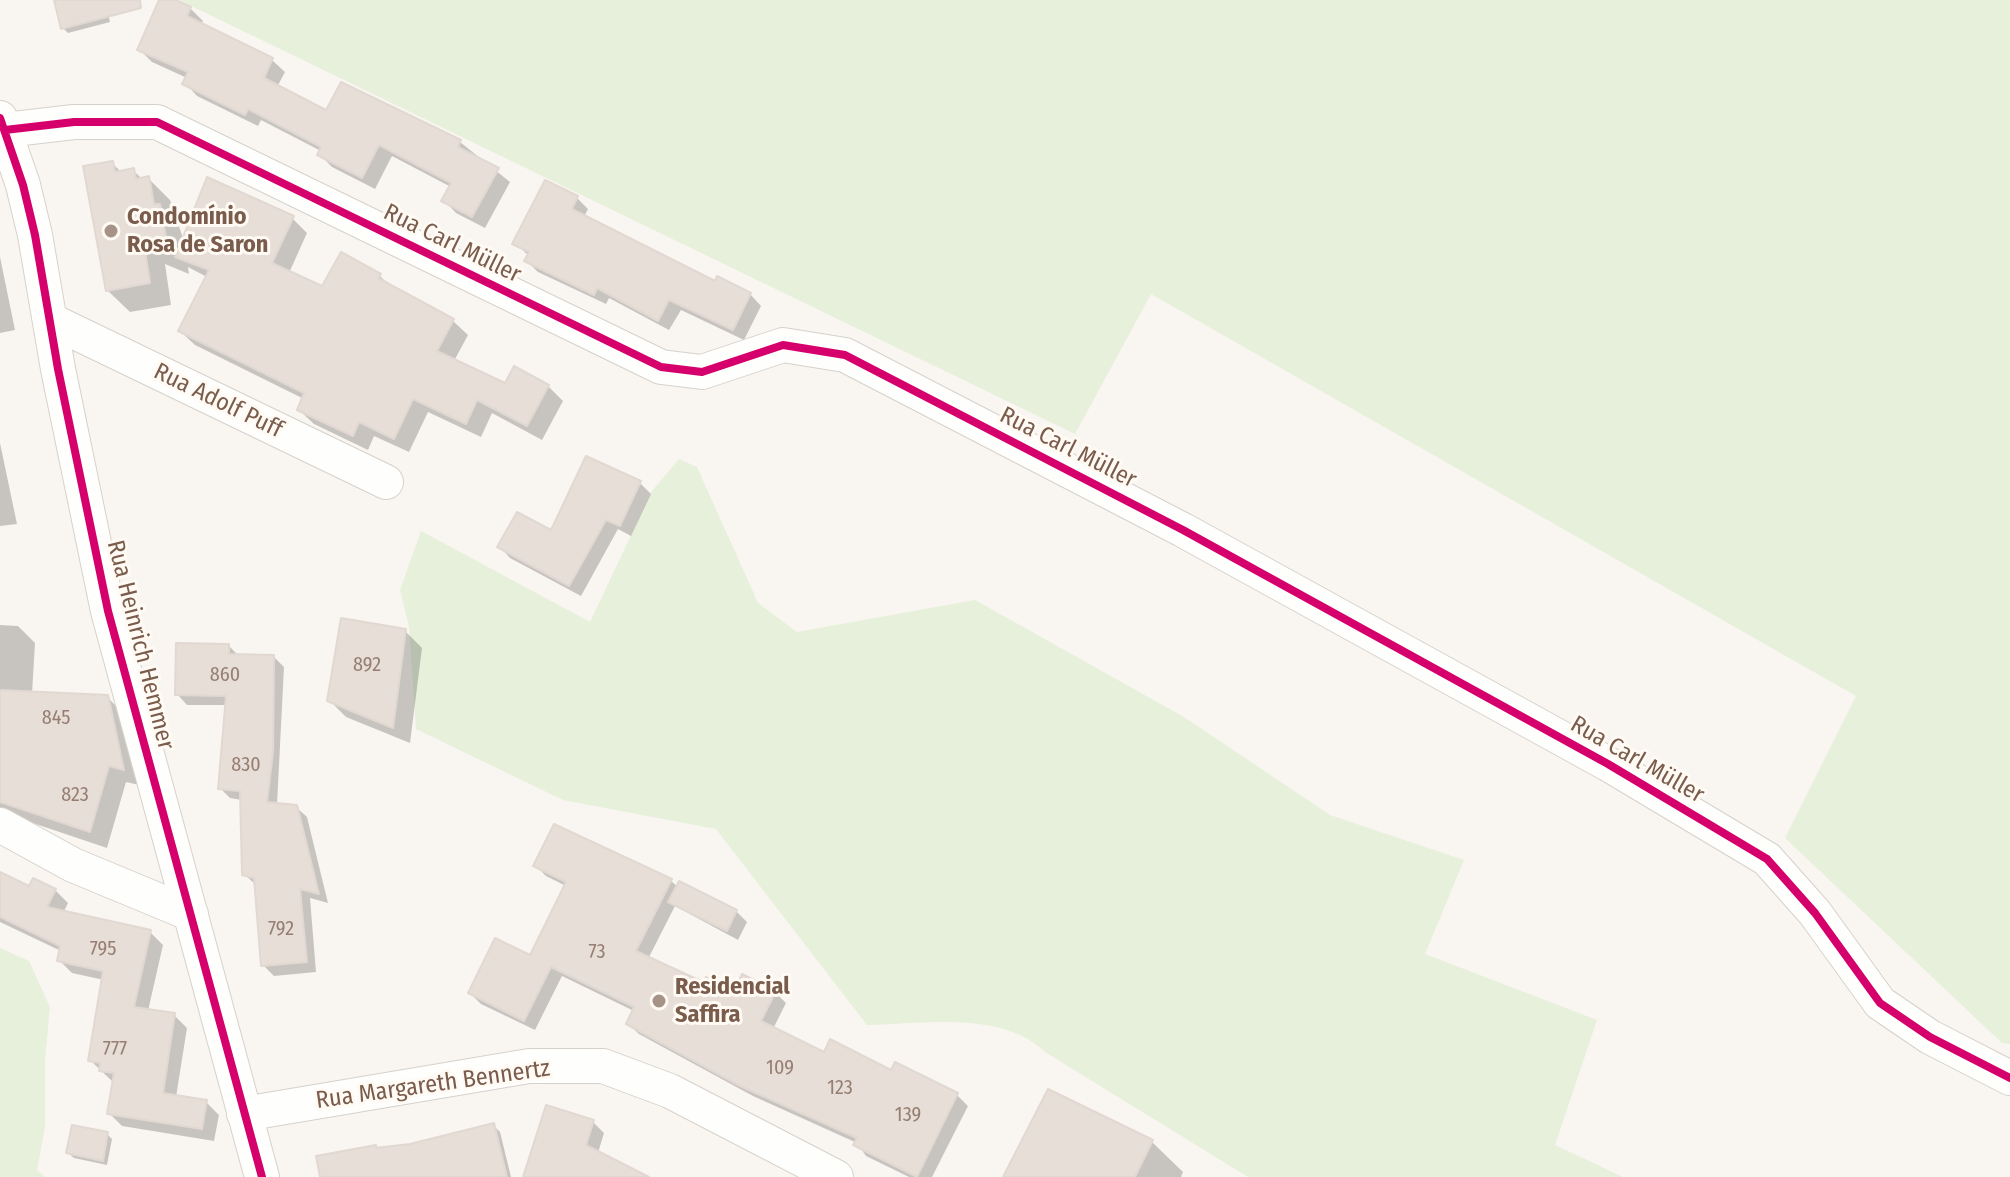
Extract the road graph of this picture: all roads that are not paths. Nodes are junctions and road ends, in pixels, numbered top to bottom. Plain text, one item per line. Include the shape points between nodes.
1 (3, 124) edge
2 (50, 320) junction
3 (386, 482) dead end
4 (0, 825) edge
5 (191, 914) junction
6 (2010, 1078) edge
7 (244, 1114) junction
8 (262, 1177) edge
9 (836, 1177) edge

1 - 2 street, Rua Heinrich Hemmer via 29,210
1 - 6 street, Rua Carl Müller via 157,122 661,367 702,372 783,345 845,355 1183,530 1608,764 1767,859 1815,913 1880,1003 1930,1037
2 - 3 street, Rua Adolf Puff
2 - 5 street, Rua Heinrich Hemmer via 108,611
4 - 5 street via 73,865
5 - 7 street, Rua Heinrich Hemmer
7 - 8 street, Rua Heinrich Hemmer
7 - 9 street, Rua Margareth Bennertz via 529,1066 603,1066 670,1091

